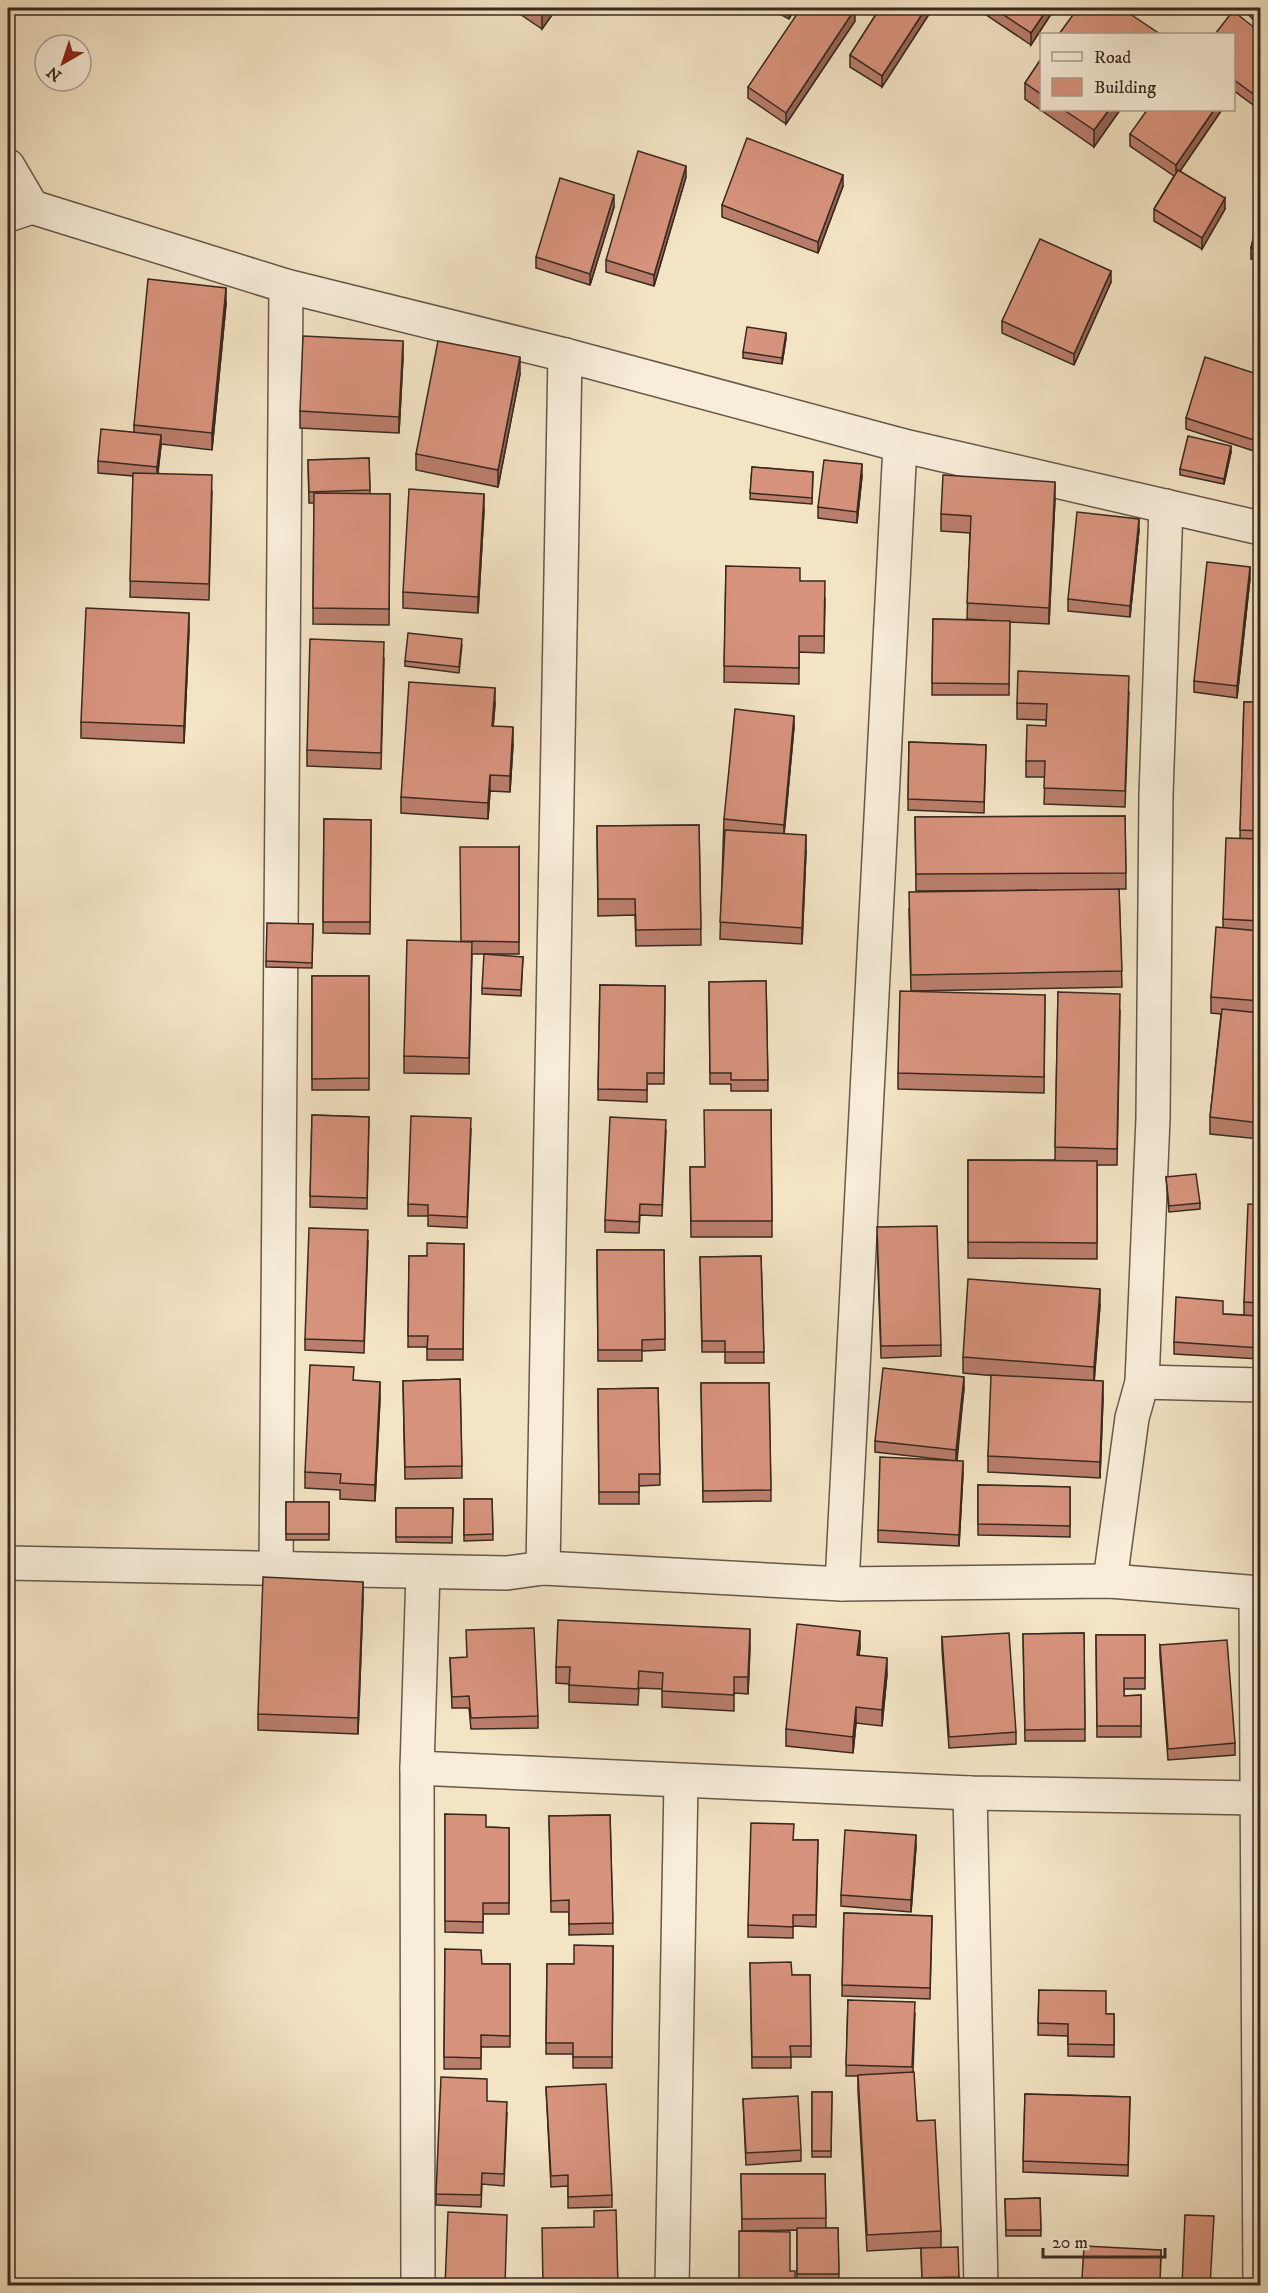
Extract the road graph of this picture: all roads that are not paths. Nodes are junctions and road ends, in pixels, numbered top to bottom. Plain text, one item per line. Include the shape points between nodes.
1 (8, 166) edge
2 (20, 211) edge
3 (286, 286) junction
4 (565, 355) junction
5 (900, 445) junction
6 (1166, 506) junction
7 (1260, 528) edge
8 (1142, 1382) junction
9 (1260, 1385) edge
10 (8, 1563) edge
11 (543, 1568) junction
12 (276, 1569) junction
13 (423, 1572) junction
14 (1110, 1581) junction
15 (842, 1584) junction
16 (1258, 1593) edge
17 (417, 1768) junction
18 (681, 1781) junction
19 (970, 1793) junction
20 (1256, 1798) junction
21 (418, 2286) edge
22 (672, 2286) edge
23 (981, 2286) edge
24 (1260, 2286) edge

1 - 2 street
2 - 3 street
3 - 4 street
3 - 12 street
4 - 5 street
4 - 11 street
5 - 6 street
5 - 15 street
6 - 7 street
6 - 8 street via 1156,795 1153,1118
8 - 9 street
8 - 14 street via 1132,1418
10 - 12 street
11 - 13 street via 507,1574
11 - 15 street
12 - 13 street
13 - 17 street
14 - 15 street
14 - 16 street
16 - 20 street
17 - 18 street
17 - 21 street
18 - 19 street
18 - 22 street
19 - 20 street
19 - 23 street
20 - 24 street

